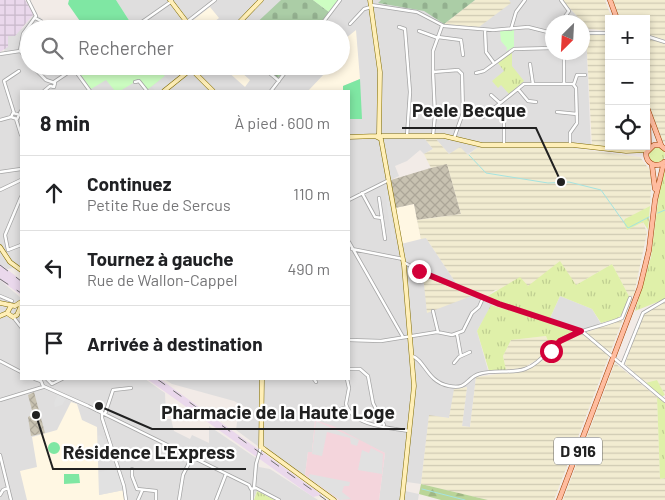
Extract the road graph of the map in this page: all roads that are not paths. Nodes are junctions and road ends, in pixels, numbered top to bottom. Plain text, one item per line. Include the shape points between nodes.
1 (28, 0) edge
2 (261, 0) edge
3 (340, 0) edge
4 (525, 0) edge
5 (561, 0) edge
6 (610, 0) edge
7 (172, 1) edge
8 (213, 1) edge
9 (370, 4) edge
10 (566, 15) edge
11 (616, 15) edge
12 (35, 17) junction
13 (33, 20) edge
14 (40, 20) edge
15 (145, 20) edge
16 (186, 20) edge
17 (187, 20) edge
18 (189, 20) edge
19 (242, 20) edge
20 (325, 20) edge
21 (350, 24) dead end
22 (442, 26) junction
23 (399, 27) dead end
24 (511, 29) junction
25 (484, 30) junction
26 (545, 30) edge
27 (420, 31) dead end
28 (590, 33) edge
29 (605, 33) edge
30 (650, 37) edge
31 (438, 38) junction
32 (665, 42) edge
33 (545, 48) edge
34 (20, 51) edge
35 (0, 54) edge
36 (463, 55) dead end
37 (564, 60) edge
38 (494, 63) junction
39 (530, 64) dead end
40 (19, 71) dead end
41 (433, 72) junction
42 (476, 73) dead end
43 (41, 75) edge
44 (66, 75) edge
45 (80, 75) edge
46 (184, 75) edge
47 (197, 75) edge
48 (272, 75) edge
49 (283, 75) edge
50 (586, 75) dead end
51 (279, 81) junction
52 (136, 82) dead end
53 (564, 83) junction
54 (50, 84) junction
55 (55, 84) junction
56 (532, 84) junction
57 (574, 84) junction
58 (518, 89) junction
59 (45, 90) edge
60 (58, 90) edge
61 (89, 90) edge
62 (146, 90) edge
63 (167, 90) edge
64 (212, 90) edge
65 (272, 90) edge
66 (491, 95) dead end
67 (536, 102) dead end
68 (500, 104) junction
69 (495, 107) junction
70 (20, 111) edge
71 (557, 112) dead end
72 (16, 113) junction
73 (577, 114) junction
74 (650, 116) edge
75 (11, 117) junction
76 (483, 117) dead end
77 (16, 119) junction
78 (0, 120) edge
79 (20, 132) edge
80 (380, 136) junction
81 (407, 136) junction
82 (433, 136) junction
83 (350, 137) edge
84 (454, 138) junction
85 (570, 144) junction
86 (504, 145) junction
87 (650, 147) edge
88 (663, 147) edge
89 (637, 150) edge
90 (648, 150) edge
91 (626, 151) junction
92 (646, 157) junction
93 (664, 162) edge
94 (651, 164) junction
95 (20, 169) edge
96 (0, 172) edge
97 (20, 180) edge
98 (389, 180) junction
99 (0, 190) edge
100 (362, 193) junction
101 (379, 198) dead end
102 (20, 199) edge
103 (350, 199) edge
104 (655, 200) junction
105 (382, 218) junction
106 (385, 239) dead end
107 (0, 246) edge
108 (20, 246) edge
109 (351, 249) edge
110 (5, 251) junction
111 (403, 261) junction
112 (20, 268) edge
113 (0, 296) edge
114 (483, 298) junction
115 (630, 298) dead end
116 (665, 300) edge
117 (12, 301) dead end
118 (0, 303) edge
119 (20, 304) edge
120 (13, 306) junction
121 (20, 306) edge
122 (18, 311) junction
123 (7, 312) junction
124 (433, 312) dead end
125 (0, 316) edge
126 (12, 317) junction
127 (20, 325) edge
128 (581, 331) junction
129 (438, 332) junction
130 (410, 334) junction
131 (457, 334) junction
132 (403, 336) junction
133 (350, 340) edge
134 (470, 352) dead end
135 (412, 356) junction
136 (461, 356) junction
137 (614, 358) junction
138 (0, 361) edge
139 (454, 362) dead end
140 (622, 365) junction
141 (350, 369) edge
142 (20, 371) edge
143 (44, 380) edge
144 (262, 380) edge
145 (348, 380) edge
146 (57, 381) joint
147 (52, 385) junction
148 (46, 387) junction
149 (131, 388) dead end
150 (36, 389) junction
151 (55, 390) junction
152 (0, 400) edge
153 (665, 401) edge
154 (347, 407) junction
155 (103, 413) junction
156 (322, 416) dead end
157 (376, 420) junction
158 (384, 426) junction
159 (410, 431) junction
160 (263, 448) junction
161 (0, 455) edge
162 (192, 457) junction
163 (132, 469) dead end
164 (0, 472) edge
165 (4, 472) junction
166 (226, 474) junction
167 (252, 487) junction
168 (8, 488) junction
169 (142, 491) junction
170 (0, 495) edge
171 (11, 500) edge
172 (127, 500) edge
173 (138, 500) edge
174 (156, 500) edge
175 (179, 500) edge
176 (216, 500) edge
177 (252, 500) edge
178 (280, 500) edge
179 (334, 500) edge
180 (402, 500) edge
181 (560, 500) edge

1 - 12 street
2 - 19 street
3 - 20 street
4 - 24 street
5 - 10 street via 569,11
6 - 11 main road
7 - 15 street
7 - 16 street
7 - 17 street
8 - 18 street
9 - 21 street
9 - 22 street via 417,12
9 - 80 street via 380,72
12 - 13 street
12 - 14 street
22 - 25 street
22 - 31 street
23 - 81 street via 406,29 408,51 410,114
24 - 25 street
24 - 26 street via 530,27
25 - 38 street via 486,52
27 - 31 street
28 - 29 street
30 - 32 street
31 - 36 street via 461,41
31 - 41 street via 432,54
33 - 38 street via 515,48
34 - 35 street
37 - 53 street
38 - 42 street via 483,72
39 - 56 street
40 - 72 street via 4,81
41 - 82 street
41 - 84 street via 457,70 462,73 464,111
43 - 54 street
44 - 55 street
45 - 61 street
46 - 63 street
47 - 64 street
48 - 51 street
49 - 51 street
50 - 57 street via 577,76
51 - 65 street
52 - 62 street via 139,81
53 - 56 street
53 - 57 street
54 - 55 street
54 - 55 street
54 - 59 street
55 - 60 street
56 - 58 street via 524,84
57 - 73 street
58 - 67 street via 528,101
58 - 68 street
66 - 68 street
68 - 69 street
69 - 76 street
69 - 86 street via 504,119
70 - 72 street
71 - 73 street
72 - 75 street
72 - 77 street
73 - 85 street
74 - 88 main road
75 - 77 street
75 - 78 street
77 - 79 street
80 - 81 street
80 - 83 street
80 - 98 street
81 - 82 street
82 - 84 street
84 - 86 street via 474,144
85 - 86 street
85 - 91 street
87 - 88 main road via 654,144
89 - 91 street
90 - 92 main road
91 - 92 street
92 - 94 main road
93 - 94 main road
93 - 104 main road, D 916
94 - 104 main road, D 916
95 - 96 street
97 - 99 street
98 - 100 street
98 - 111 street
100 - 103 street
100 - 105 street via 374,216
101 - 105 street
102 - 110 street via 6,233
104 - 137 main road, D 916 via 644,275
105 - 106 street
107 - 110 street
108 - 110 street
109 - 111 street
109 - 132 street
110 - 112 street
111 - 114 street via 431,277
111 - 130 street
113 - 117 street
114 - 128 street
114 - 131 street via 463,331
115 - 128 street via 622,318
116 - 140 street via 643,312
118 - 120 street
118 - 123 street
119 - 120 street
120 - 122 street
120 - 123 street
121 - 122 street
122 - 126 street
123 - 125 street
123 - 126 street
124 - 129 street
126 - 127 street
128 - 135 street via 560,341 528,368 481,373 460,386 448,386 434,380
128 - 137 street
129 - 130 street
129 - 131 street
130 - 132 street
130 - 135 street
131 - 136 street
132 - 133 street via 377,341
134 - 136 street
135 - 159 street via 414,393
136 - 139 street
137 - 140 street
137 - 181 main road, D 916
138 - 142 street
140 - 153 street
141 - 157 street via 360,369 368,376
143 - 146 street
143 - 147 street
143 - 148 street
143 - 150 street
144 - 160 street
145 - 154 street
146 - 147 street
147 - 148 street
147 - 151 street
148 - 150 street
148 - 151 street
149 - 155 street via 113,390
150 - 152 street
151 - 155 street
154 - 156 street
154 - 157 street via 356,418
155 - 162 street
155 - 172 street
157 - 158 street
157 - 158 street
158 - 159 street
159 - 180 street
160 - 167 street
160 - 179 street
161 - 165 street
162 - 166 street
162 - 175 street via 183,475
163 - 169 street via 135,486
164 - 165 street
165 - 168 street
166 - 167 street
166 - 176 street
167 - 177 street
167 - 178 street
168 - 170 street
168 - 171 street
169 - 173 street
169 - 174 street via 155,491

